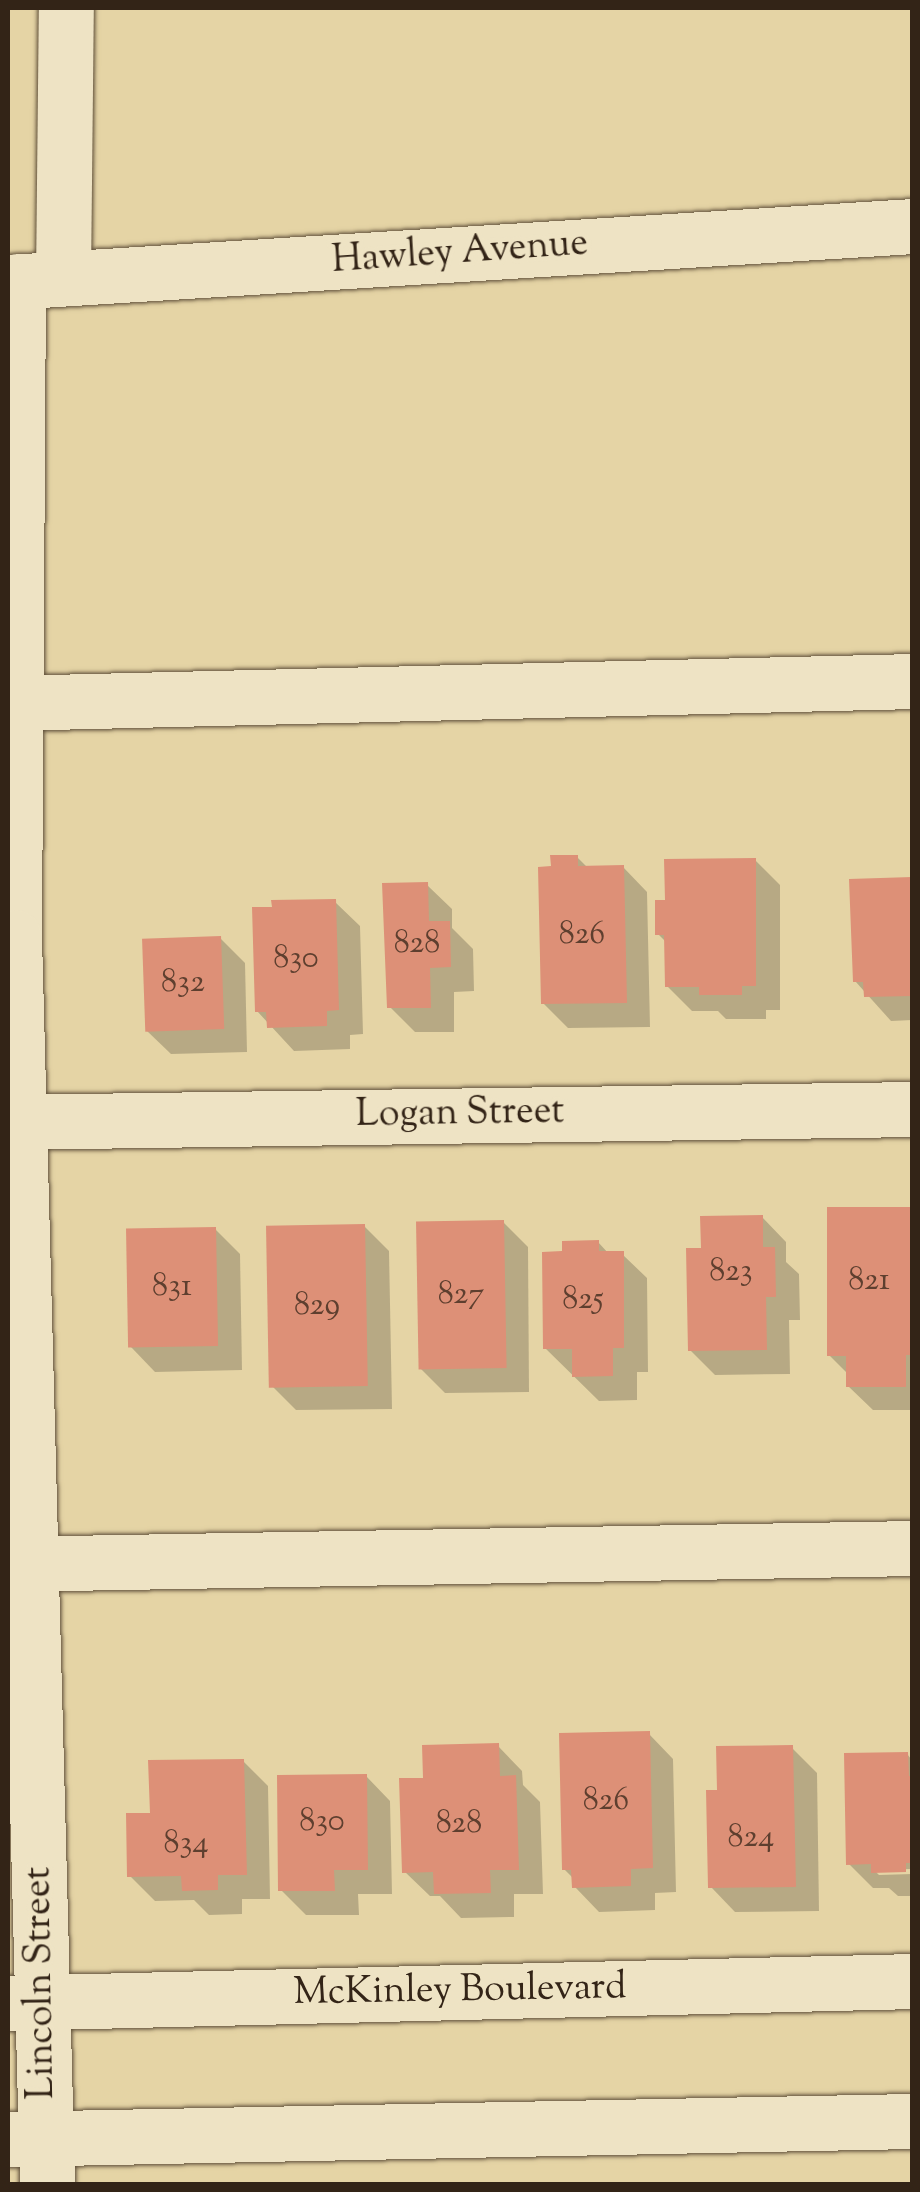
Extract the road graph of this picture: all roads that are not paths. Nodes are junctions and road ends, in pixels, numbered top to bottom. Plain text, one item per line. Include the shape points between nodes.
1 (66, 8) edge
2 (912, 226) edge
3 (30, 281) edge
4 (912, 681) edge
5 (11, 703) edge
6 (912, 1108) edge
7 (13, 1122) edge
8 (912, 1548) edge
9 (19, 1564) edge
10 (912, 1981) edge
11 (25, 2003) edge
12 (912, 2121) edge
13 (34, 2154) edge

1 - 3 street, Lincoln Street
2 - 3 street, Hawley Avenue
3 - 5 street, Lincoln Street
4 - 5 street
5 - 7 street, Lincoln Street
6 - 7 street, Logan Street
7 - 9 street, Lincoln Street
8 - 9 street
9 - 11 street, Lincoln Street
10 - 11 street, McKinley Boulevard
11 - 13 street, Lincoln Street
12 - 13 street

